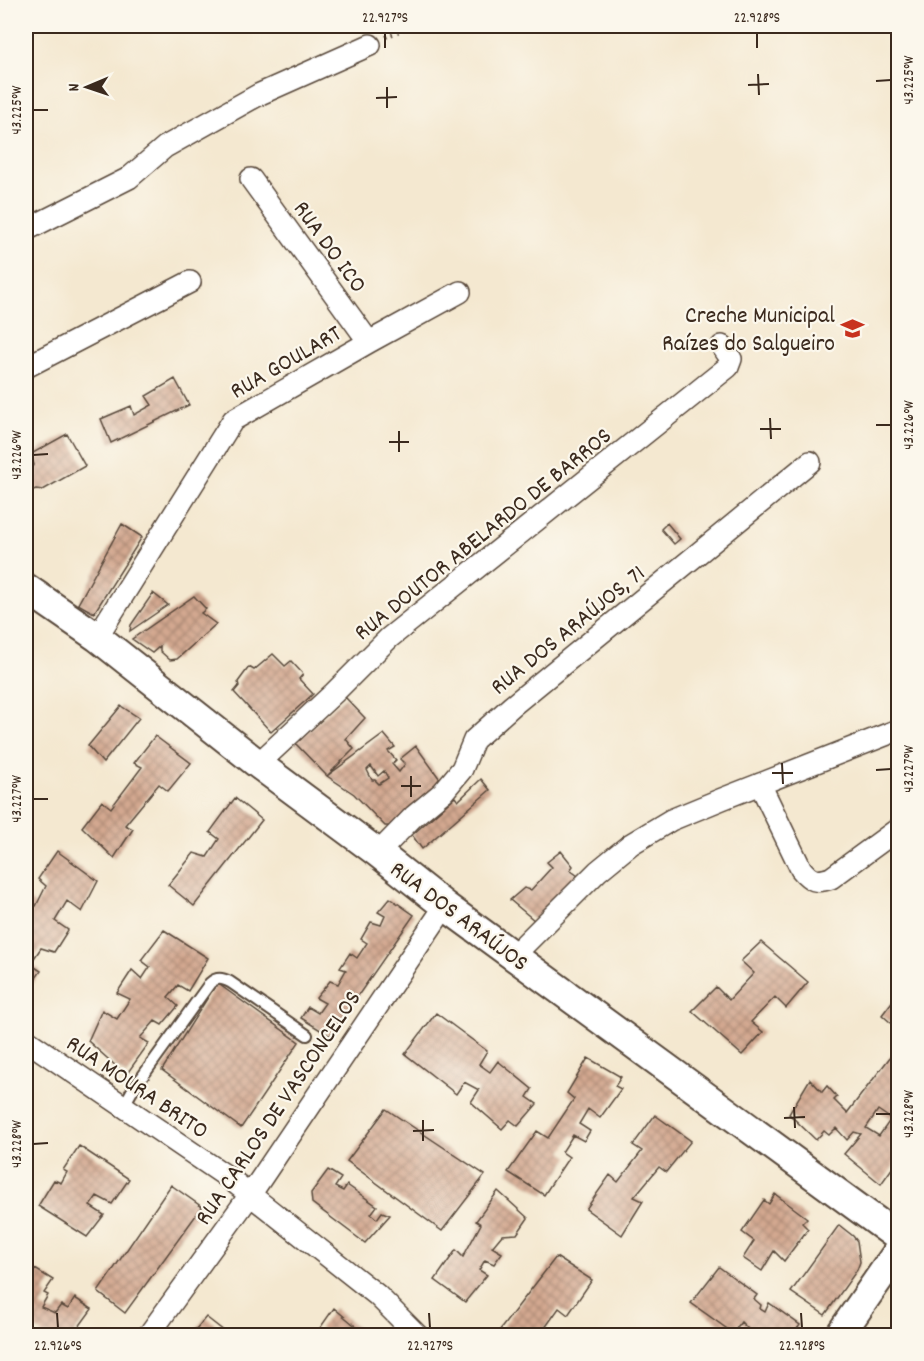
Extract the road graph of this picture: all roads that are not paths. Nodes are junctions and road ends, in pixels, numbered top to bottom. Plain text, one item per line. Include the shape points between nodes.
1 (369, 45) dead end
2 (251, 179) dead end
3 (26, 230) edge
4 (190, 282) dead end
5 (460, 292) dead end
6 (369, 342) junction
7 (722, 346) dead end
8 (26, 367) edge
9 (810, 462) dead end
10 (26, 588) edge
11 (97, 637) junction
12 (898, 730) edge
13 (258, 764) junction
14 (760, 784) junction
15 (898, 829) edge
16 (378, 853) junction
17 (445, 906) junction
18 (514, 955) junction
19 (307, 1035) dead end
20 (26, 1040) edge
21 (123, 1107) junction
22 (250, 1195) junction
23 (898, 1238) edge
24 (898, 1251) edge
25 (148, 1335) edge
26 (418, 1335) edge
27 (839, 1335) edge

1 - 3 street via 260,94 165,147 129,178
2 - 6 street, RUA DO ICO
4 - 8 street
5 - 6 street, RUA GOULART
6 - 11 street, RUA GOULART via 233,420
7 - 13 street, RUA DOUTOR ABELARDO DE BARROS via 731,359 728,367 389,638
9 - 16 street, RUA DOS ARAÚJOS, 71 via 474,740 462,769 443,792
10 - 11 street, RUA DOS ARAÚJOS
11 - 13 street, RUA DOS ARAÚJOS
12 - 14 street
13 - 16 street, RUA DOS ARAÚJOS
14 - 15 street via 801,869 815,881 831,878
14 - 18 street via 671,820 631,844 598,870
16 - 17 street, RUA DOS ARAÚJOS
17 - 18 street, RUA DOS ARAÚJOS
17 - 22 street, RUA CARLOS DE VASCONCELOS
18 - 23 street, RUA DOS ARAÚJOS
19 - 21 lane via 219,978 210,983
20 - 21 street, RUA MOURA BRITO
21 - 22 street, RUA MOURA BRITO
22 - 25 street, RUA CARLOS DE VASCONCELOS
22 - 26 street, RUA MOURA BRITO via 377,1295
24 - 27 street

